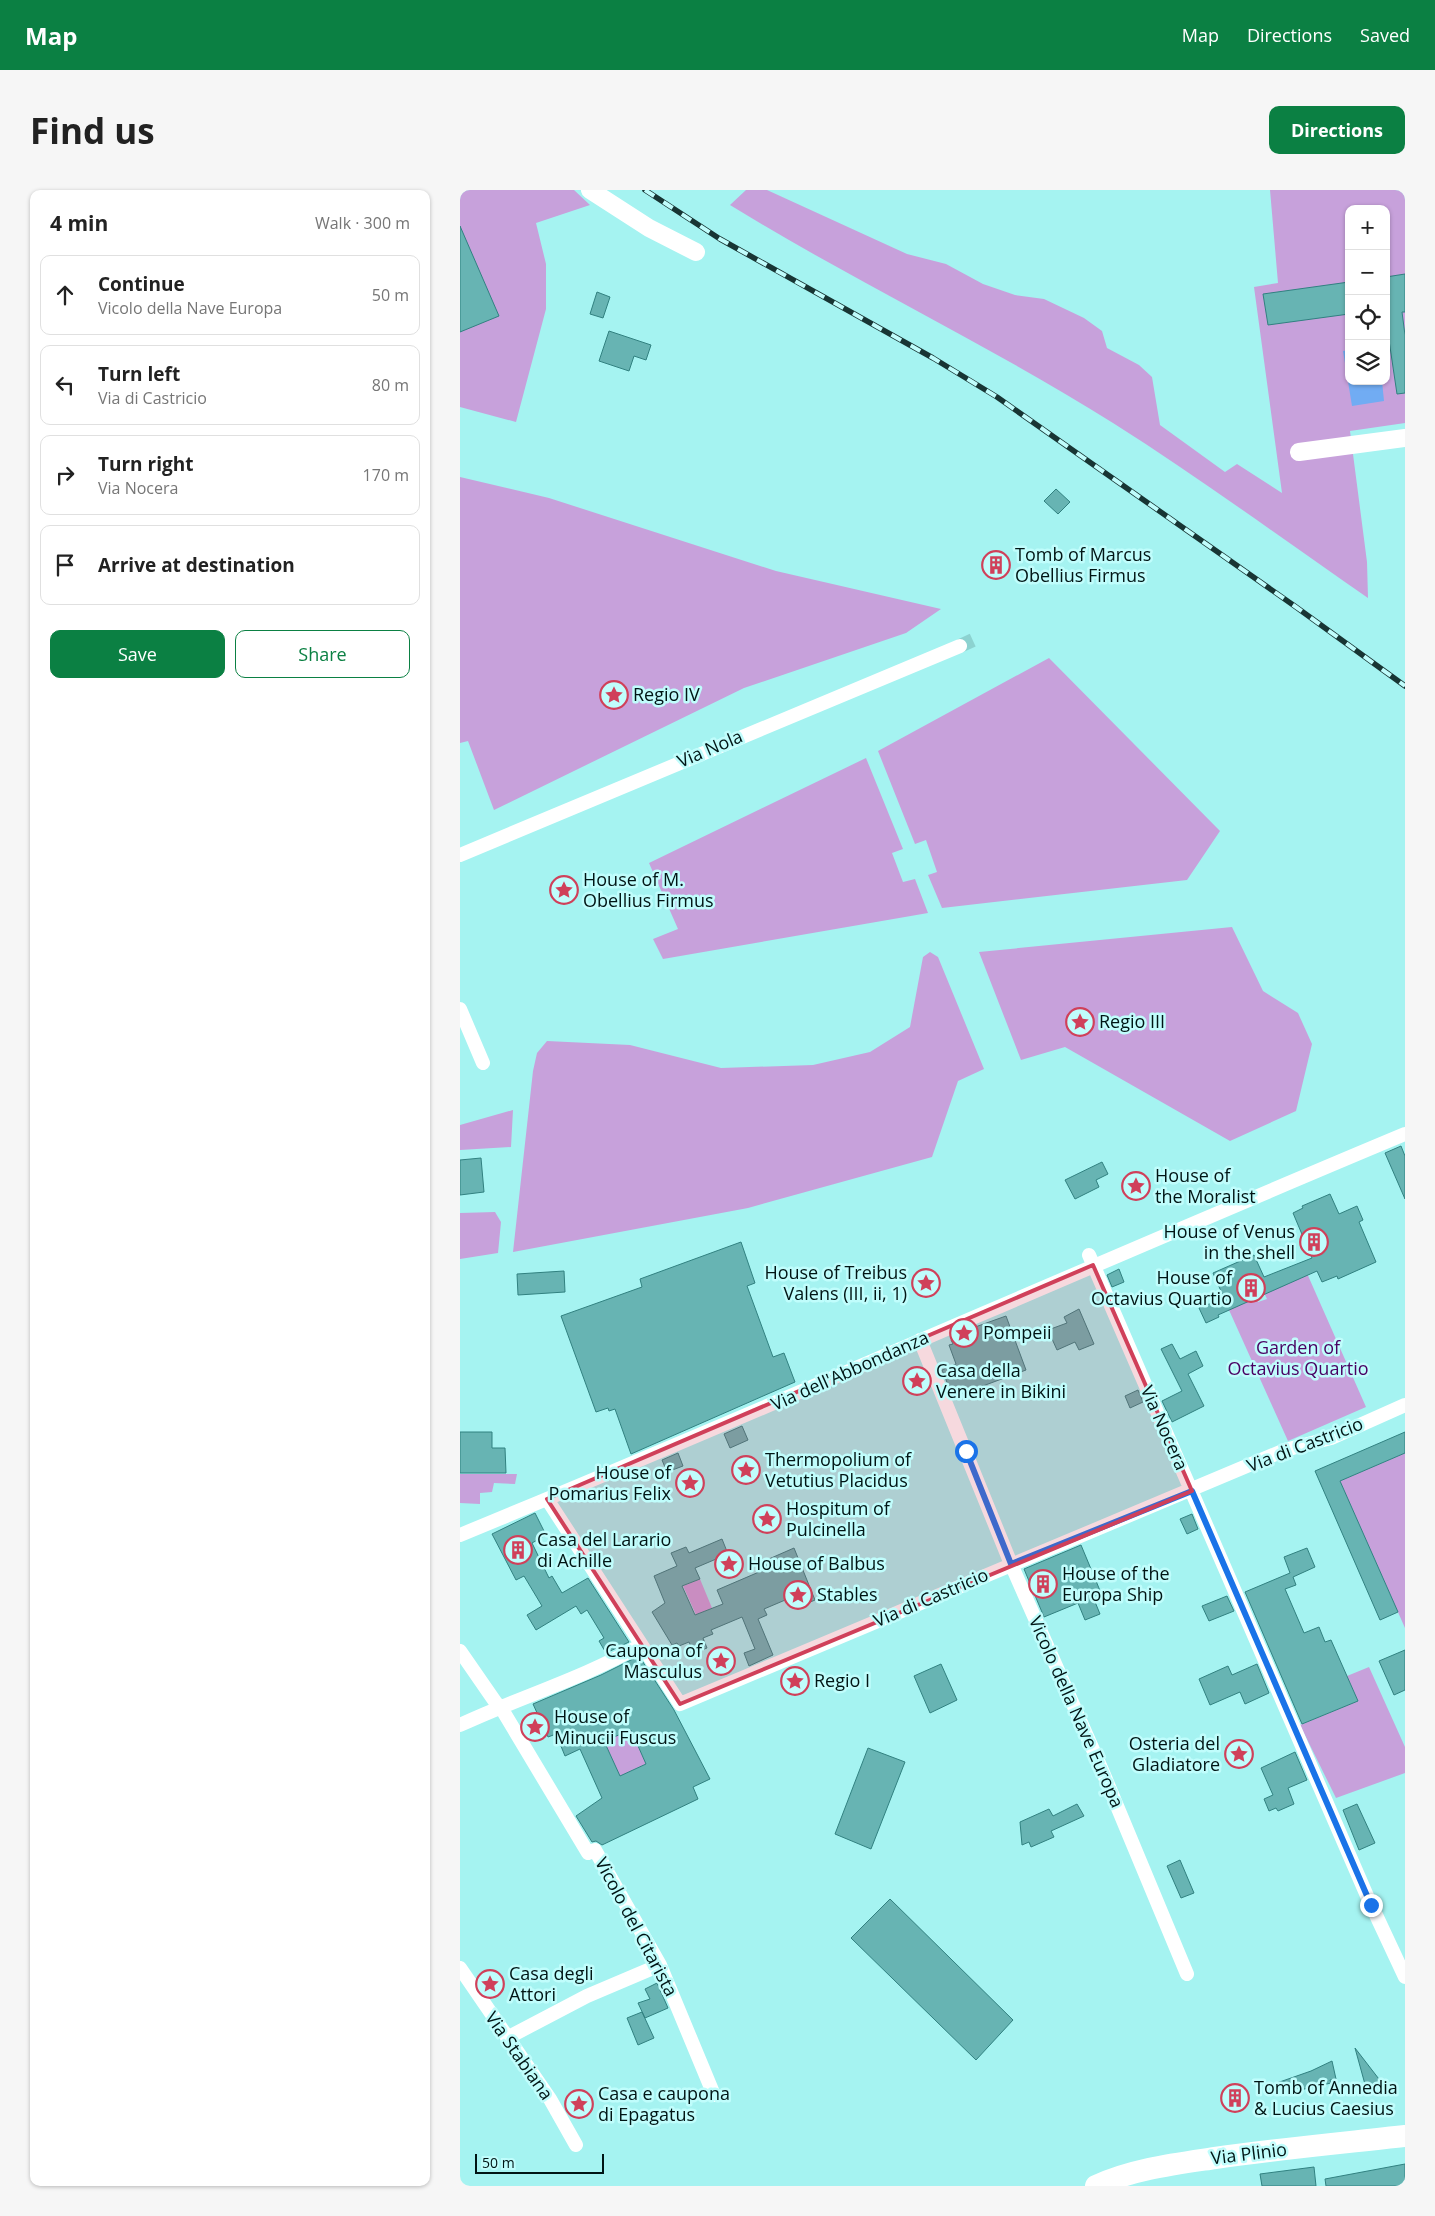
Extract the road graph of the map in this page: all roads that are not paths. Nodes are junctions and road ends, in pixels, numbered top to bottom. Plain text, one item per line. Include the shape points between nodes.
1 (590, 190) edge
2 (696, 252) dead end
3 (1405, 438) edge
4 (1299, 452) dead end
5 (960, 646) tunnel mouth
6 (460, 855) edge
7 (460, 1009) edge
8 (483, 1063) dead end
9 (1405, 1134) edge
10 (1091, 1260) junction
11 (920, 1340) junction
12 (1405, 1405) edge
13 (1192, 1491) junction
14 (547, 1499) junction
15 (460, 1535) edge
16 (1011, 1564) junction
17 (641, 1645) junction
18 (460, 1651) edge
19 (500, 1706) junction
20 (460, 1725) edge
21 (660, 1965) junction
22 (460, 1968) edge
23 (1187, 1974) dead end
24 (1405, 1977) edge
25 (507, 2038) junction
26 (714, 2095) dead end
27 (1405, 2136) edge
28 (576, 2145) dead end
29 (1096, 2186) edge

1 - 2 street via 649,228
3 - 4 street
5 - 6 street, Via Nola
7 - 8 street
9 - 10 street, Via dell'Abbondanza
10 - 11 street, Via dell'Abbondanza
10 - 13 street, Via Nocera
11 - 14 street, Via dell'Abbondanza
11 - 16 street, Vicolo della Nave Europa
12 - 13 street, Via di Castricio via 1331,1438 1285,1450
13 - 16 street, Via di Castricio
13 - 24 street, Via Nocera
14 - 15 street, Via dell'Abbondanza
14 - 17 street
16 - 17 street, Via di Castricio via 680,1704
16 - 23 street, Vicolo della Nave Europa
17 - 19 street via 610,1663
18 - 19 street, Vicolo del Citarista
19 - 20 street
19 - 21 street, Vicolo del Citarista via 588,1853 595,1850
21 - 25 street via 587,1996
21 - 26 street, Vicolo del Citarista
22 - 25 street, Via Stabiana
25 - 28 street, Via Stabiana via 550,2099
27 - 29 street, Via Plinio via 1176,2164 1136,2172

